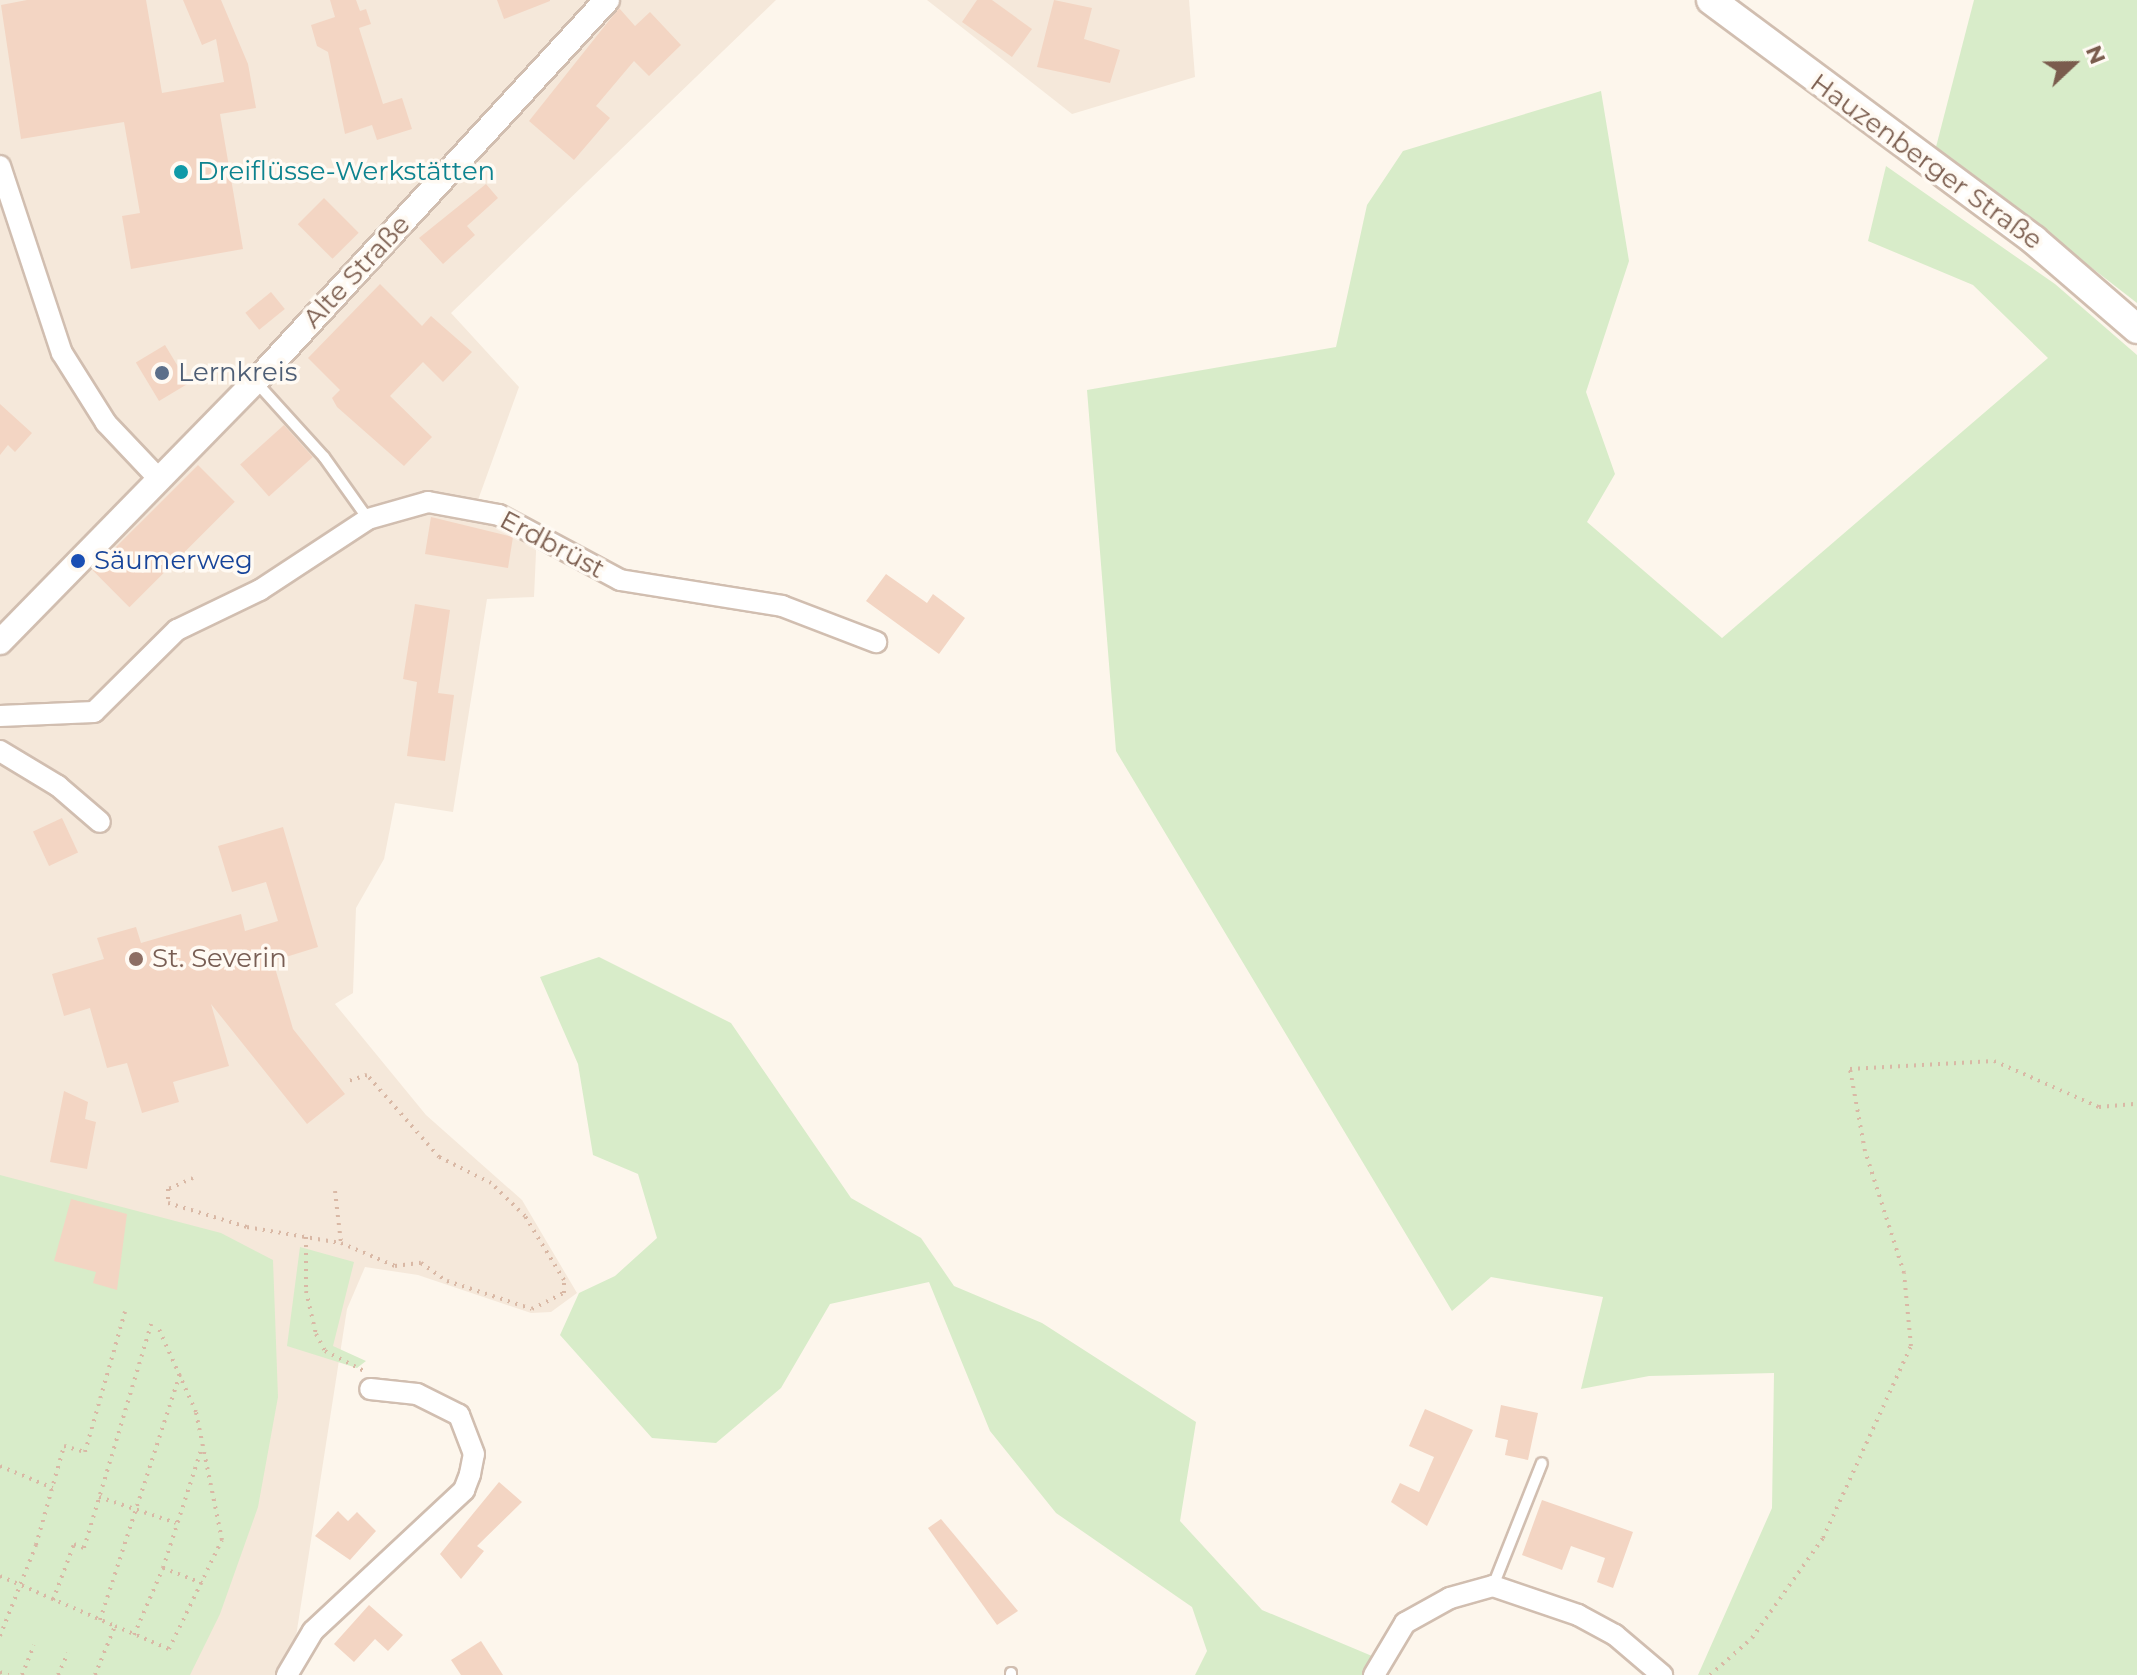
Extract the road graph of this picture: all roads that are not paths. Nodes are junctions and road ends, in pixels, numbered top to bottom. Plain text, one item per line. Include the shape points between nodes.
1 (607, 0) edge
2 (1711, 0) edge
3 (0, 166) edge
4 (2137, 329) edge
5 (256, 381) junction
6 (159, 479) junction
7 (368, 519) junction
8 (0, 642) edge
9 (876, 642) dead end
10 (0, 716) edge
11 (0, 751) edge
12 (100, 822) dead end
13 (370, 1389) road end
14 (1542, 1463) dead end
15 (1493, 1586) junction
16 (287, 1675) edge
17 (1374, 1675) edge
18 (1662, 1675) edge

1 - 5 street, Alte Straße
2 - 4 main road, Hauzenberger Straße via 2034,240
3 - 6 street via 62,353 106,423
5 - 6 street, Alte Straße
5 - 7 lane via 324,457
6 - 8 street, Alte Straße
7 - 9 street, Erdbrüst via 428,502 465,506 499,515 620,580 782,606
7 - 10 street, Erdbrüst via 260,590 177,630 94,712
11 - 12 street via 58,786
13 - 16 street via 417,1394 459,1415 474,1454 470,1474 464,1490 313,1631
14 - 15 lane
15 - 17 street via 1450,1598 1405,1623
15 - 18 street via 1578,1615 1615,1635

